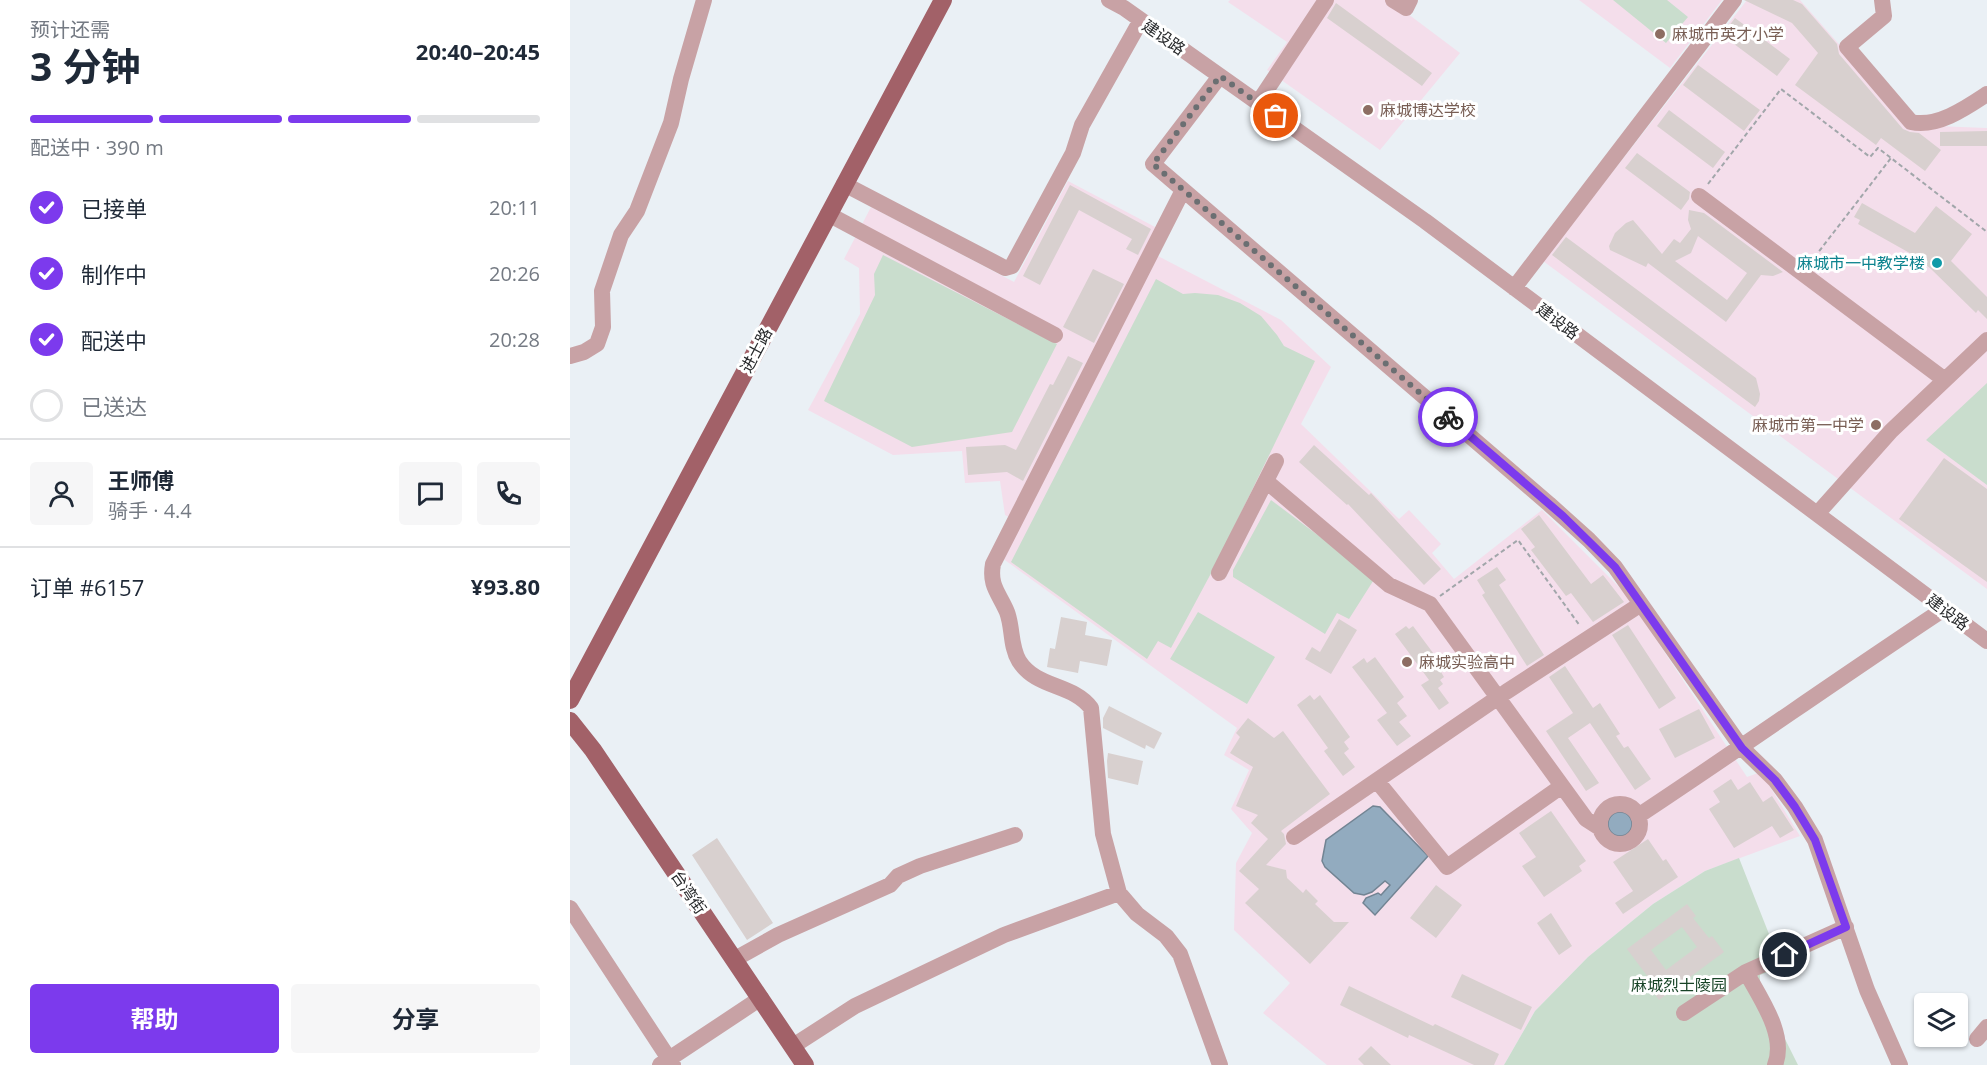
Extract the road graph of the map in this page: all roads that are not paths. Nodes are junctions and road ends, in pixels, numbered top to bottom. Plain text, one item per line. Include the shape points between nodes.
1 (704, 0) edge
2 (930, 0) edge
3 (943, 0) edge
4 (1109, 0) edge
5 (1326, 0) edge
6 (1394, 0) edge
7 (1410, 0) edge
8 (1734, 0) edge
9 (1882, 0) edge
10 (1120, 4) edge
11 (1141, 20) junction
12 (1220, 76) junction
13 (1987, 94) edge
14 (1258, 103) junction
15 (844, 184) junction
16 (1183, 190) junction
17 (1699, 196) road end
18 (828, 214) junction
19 (1514, 288) junction
20 (1055, 335) dead end
21 (1987, 340) edge
22 (570, 356) edge
23 (1945, 380) junction
24 (1276, 461) dead end
25 (1266, 481) junction
26 (1817, 514) junction
27 (1219, 573) dead end
28 (1641, 604) junction
29 (1944, 609) junction
30 (1987, 641) edge
31 (570, 677) edge
32 (1498, 698) junction
33 (570, 700) edge
34 (570, 721) edge
35 (1742, 748) junction
36 (1377, 780) junction
37 (1562, 786) junction
38 (1638, 816) junction
39 (1600, 828) junction
40 (1015, 835) dead end
41 (1294, 837) dead end
42 (1119, 893) junction
43 (570, 908) edge
44 (1846, 927) junction
45 (735, 959) junction
46 (1746, 972) junction
47 (761, 998) junction
48 (1684, 1013) dead end
49 (793, 1046) junction
50 (667, 1063) edge
51 (805, 1065) edge
52 (1220, 1065) edge
53 (1775, 1065) edge
54 (1900, 1065) edge

1 - 22 street via 672,123 637,211 621,236 602,291 603,327 597,344
2 - 31 main road, 进士路
3 - 15 main road, 进士路
4 - 10 street, 建设路
5 - 14 street
6 - 7 street via 1406,8
8 - 19 street
9 - 13 street via 1884,16 1847,46 1911,122 1930,123 1963,110
10 - 11 street, 建设路
11 - 12 street, 建设路
11 - 15 street via 1082,125 1073,153 1012,266 1005,268
12 - 14 street, 建设路
12 - 16 street via 1153,164
14 - 19 street, 建设路
15 - 18 main road, 进士路
16 - 28 street via 1589,540 1615,567
16 - 42 street via 992,571 994,588 1011,624 1013,647 1024,668 1037,679 1081,697 1091,708 1103,834
17 - 23 street
18 - 20 street
18 - 33 main road, 进士路
19 - 26 street, 建设路
21 - 23 street
23 - 26 street via 1891,431
24 - 25 street
25 - 27 street
25 - 32 street via 1389,585 1430,604
26 - 29 street, 建设路
28 - 32 street
28 - 35 street
29 - 30 street, 建设路
29 - 35 street
32 - 36 street
32 - 37 street
34 - 45 main road, 台湾街
35 - 38 street
35 - 44 street via 1775,780 1815,840
36 - 37 street via 1447,867
36 - 41 street
37 - 39 street via 1586,819
38 - 39 street via 1632,807 1616,804 1604,813
38 - 39 street via 1637,835 1624,844 1609,841
40 - 45 street via 906,872 890,885 778,935
42 - 49 street via 1004,935 855,1006
42 - 52 street via 1180,954
43 - 50 street
44 - 46 street
44 - 54 street via 1867,990
45 - 47 main road, 台湾街
46 - 48 street
46 - 53 street via 1777,1034 1779,1051
47 - 49 main road, 台湾街
47 - 50 street
49 - 51 main road, 台湾街

